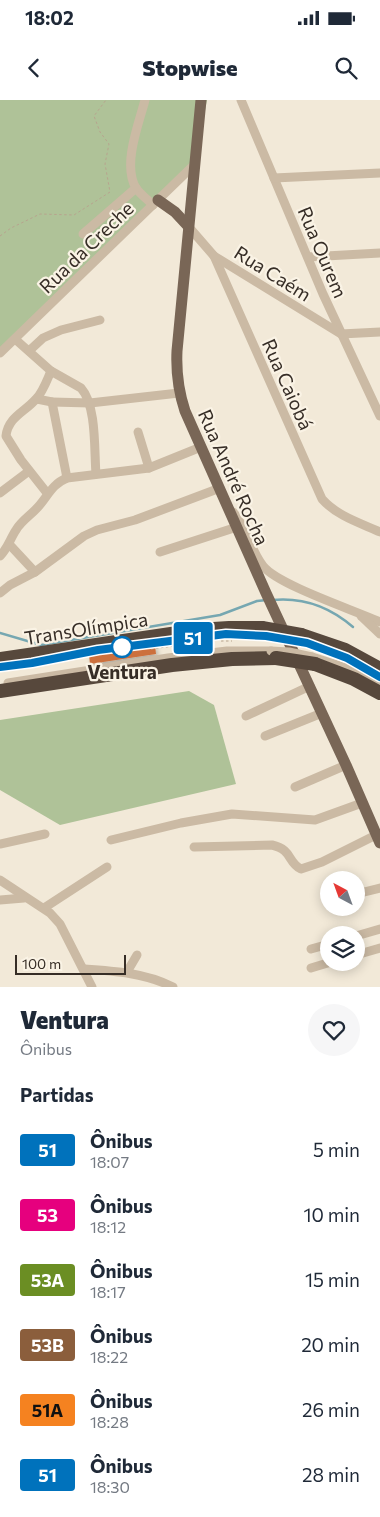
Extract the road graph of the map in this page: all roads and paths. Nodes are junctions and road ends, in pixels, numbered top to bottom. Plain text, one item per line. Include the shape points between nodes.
1 (106, 100) edge
2 (146, 100) edge
3 (201, 100) edge
4 (241, 100) edge
5 (195, 164) junction
6 (380, 173) edge
7 (274, 178) junction
8 (136, 188) junction
9 (155, 202) junction
10 (188, 226) junction
11 (83, 234) dead end
12 (0, 236) edge
13 (380, 253) edge
14 (214, 256) junction
15 (308, 257) junction
16 (100, 320) dead end
17 (380, 332) edge
18 (341, 334) junction
19 (15, 339) junction
20 (29, 351) junction
21 (0, 353) edge
22 (51, 371) junction
23 (179, 393) junction
24 (375, 394) edge
25 (37, 399) junction
26 (52, 402) junction
27 (90, 402) junction
28 (380, 416) edge
29 (138, 432) dead end
30 (201, 447) junction
31 (149, 468) junction
32 (29, 471) junction
33 (96, 474) junction
34 (67, 478) junction
35 (220, 488) junction
36 (0, 493) edge
37 (47, 493) junction
38 (228, 506) junction
39 (237, 527) junction
40 (380, 532) edge
41 (9, 544) junction
42 (160, 552) dead end
43 (0, 556) edge
44 (35, 572) junction
45 (0, 593) edge
46 (353, 610) junction
47 (380, 622) edge
48 (264, 632) junction
49 (380, 634) edge
50 (304, 639) junction
51 (273, 654) junction
52 (0, 660) edge
53 (314, 661) junction
54 (0, 667) edge
55 (380, 669) edge
56 (380, 677) edge
57 (0, 684) edge
58 (380, 684) edge
59 (310, 686) junction
60 (0, 691) edge
61 (380, 693) edge
62 (322, 713) junction
63 (246, 716) dead end
64 (265, 736) dead end
65 (346, 765) junction
66 (295, 787) dead end
67 (362, 803) junction
68 (45, 834) dead end
69 (378, 839) edge
70 (111, 840) dead end
71 (0, 844) edge
72 (194, 847) dead end
73 (107, 866) dead end
74 (0, 880) edge
75 (380, 888) edge
76 (365, 892) edge
77 (27, 898) junction
78 (0, 900) edge
79 (44, 908) junction
80 (380, 929) edge
81 (365, 933) edge
82 (320, 946) edge
83 (380, 948) edge
84 (311, 949) dead end
85 (365, 952) edge
86 (137, 955) dead end
87 (320, 965) edge
88 (312, 968) dead end
89 (84, 969) junction
90 (127, 972) junction
91 (92, 987) edge
92 (173, 987) edge

1 - 12 path via 94,116 109,144 105,164 110,192 74,215 40,214
2 - 8 street via 132,150 132,176
3 - 5 main road, Rua André Rocha
4 - 7 street, Rua Ourem
5 - 9 street, Rua da Creche
5 - 10 main road, Rua André Rocha
6 - 7 street
7 - 15 street, Rua Ourem
8 - 9 street
8 - 11 street
9 - 10 main road via 175,212
9 - 19 street, Rua da Creche
10 - 14 street, Rua Caiobá
10 - 23 main road, Rua André Rocha via 177,351
13 - 15 street
14 - 18 street, Rua Caém
14 - 40 street, Rua Caiobá via 322,499 341,514
15 - 18 street, Rua Ourem
16 - 20 street via 61,330 43,338
17 - 18 street
18 - 24 street, Rua Ourem
19 - 20 street
19 - 21 street, Rua da Creche
20 - 22 street
22 - 25 street
22 - 27 street via 81,388
23 - 27 street
23 - 30 main road, Rua André Rocha
24 - 28 street, Rua Ourem
25 - 26 street
25 - 32 street via 10,423 6,436
26 - 27 street
26 - 34 street
27 - 33 street
29 - 31 street
30 - 31 street
30 - 35 main road, Rua André Rocha
31 - 33 street
32 - 36 street
32 - 37 street
33 - 34 street
34 - 37 street
35 - 38 main road, Rua André Rocha
35 - 44 street via 135,520 97,530
37 - 41 street via 18,526
38 - 39 main road, Rua André Rocha
38 - 46 street via 271,574
39 - 42 street
39 - 59 main road, Rua André Rocha
41 - 43 street
41 - 44 street
44 - 45 street
46 - 47 street
46 - 49 street
48 - 50 highway, TransOlímpica, bridge
48 - 52 highway, TransOlímpica via 229,628 198,630
48 - 54 street, TransOlímpica via 160,642
50 - 55 highway, TransOlímpica via 345,650
50 - 56 street
51 - 53 highway, bridge
51 - 57 street via 227,651
51 - 60 highway via 172,665
53 - 58 street via 353,670
53 - 61 highway
59 - 62 main road, Rua André Rocha
59 - 63 street
62 - 64 street
62 - 65 main road, Rua André Rocha
65 - 66 street
65 - 67 main road, Rua André Rocha
67 - 69 main road, Rua André Rocha
67 - 70 street via 314,820 232,814
68 - 71 street
69 - 72 street via 302,869 297,867 288,852 272,845
73 - 79 street
74 - 77 street
75 - 76 street
77 - 78 street
77 - 79 street
79 - 89 street via 60,924
80 - 81 street
82 - 84 street
83 - 85 street
86 - 90 street
87 - 88 street
89 - 90 street
89 - 91 street
90 - 92 street

